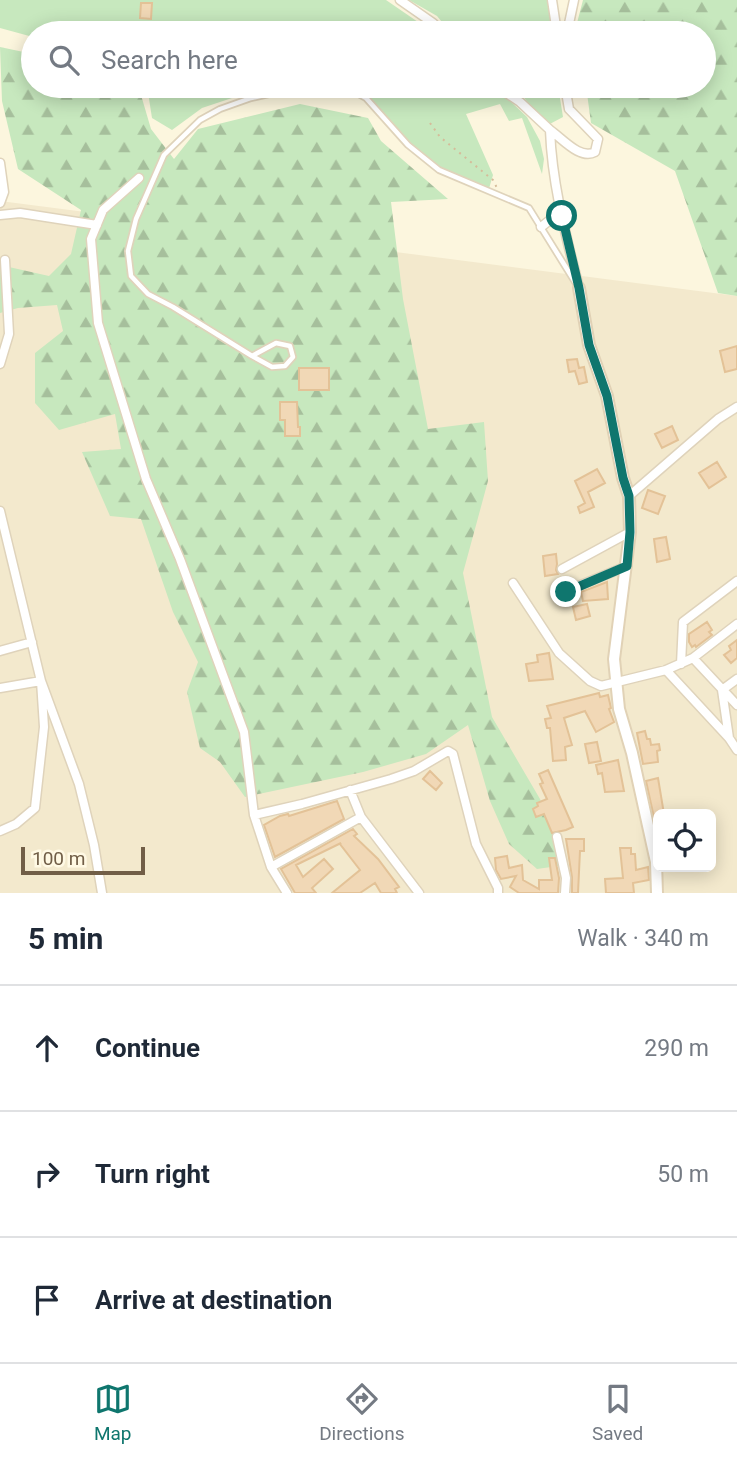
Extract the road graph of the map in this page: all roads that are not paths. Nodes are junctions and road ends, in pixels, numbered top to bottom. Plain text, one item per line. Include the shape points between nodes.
1 (400, 0) edge
2 (552, 0) edge
3 (574, 0) edge
4 (430, 21) edge
5 (555, 21) edge
6 (570, 21) edge
7 (251, 98) edge
8 (366, 98) edge
9 (514, 98) edge
10 (567, 98) edge
11 (550, 130) junction
12 (0, 163) edge
13 (139, 178) dead end
14 (1, 210) edge
15 (562, 216) junction
16 (97, 225) junction
17 (541, 227) junction
18 (5, 260) dead end
19 (579, 288) junction
20 (252, 356) junction
21 (0, 364) edge
22 (737, 407) edge
23 (629, 496) junction
24 (0, 511) edge
25 (630, 532) junction
26 (627, 566) junction
27 (562, 569) dead end
28 (737, 581) edge
29 (513, 583) dead end
30 (566, 592) dead end
31 (737, 624) edge
32 (32, 642) junction
33 (0, 650) edge
34 (693, 658) junction
35 (681, 664) junction
36 (666, 670) junction
37 (737, 679) edge
38 (41, 681) junction
39 (616, 681) junction
40 (0, 688) edge
41 (722, 690) junction
42 (737, 705) edge
43 (729, 738) junction
44 (737, 750) edge
45 (350, 790) junction
46 (254, 815) junction
47 (361, 817) junction
48 (0, 831) edge
49 (557, 838) dead end
50 (271, 867) junction
51 (102, 893) edge
52 (287, 893) edge
53 (419, 893) edge
54 (498, 893) edge
55 (565, 893) edge
56 (657, 893) edge

1 - 4 street
2 - 5 street
3 - 6 street
7 - 20 lane via 200,120 164,155 136,219 128,251 131,276 148,295
8 - 17 lane via 408,145 439,170 529,208
9 - 11 street
10 - 11 street via 569,109 598,139 595,152 582,154
11 - 15 street
12 - 14 street
13 - 16 street via 103,210
14 - 16 street
15 - 17 street
15 - 19 street
16 - 46 street via 91,239 98,323 146,479 244,733
17 - 19 lane
18 - 21 street via 9,334
19 - 23 street via 589,345 607,396
20 - 20 lane via 272,367 285,366 293,357 290,346 276,343
22 - 23 street
23 - 25 street
24 - 32 street
25 - 26 street
25 - 27 street
26 - 30 street
26 - 39 street via 616,631
28 - 35 street via 682,622
29 - 39 street via 559,653 590,681 601,686
31 - 34 street
32 - 33 street
32 - 38 street
34 - 35 street
34 - 41 street
35 - 36 street
36 - 39 street
36 - 43 street
37 - 41 street
38 - 40 street
38 - 48 street via 44,727 35,808
38 - 51 street via 79,784
39 - 56 street via 656,862
41 - 42 street
41 - 43 street
43 - 44 street
45 - 46 street
45 - 47 street
45 - 54 street via 414,771 448,751 453,754 476,844
46 - 50 street
47 - 50 street
47 - 53 street
49 - 55 street
50 - 52 street

